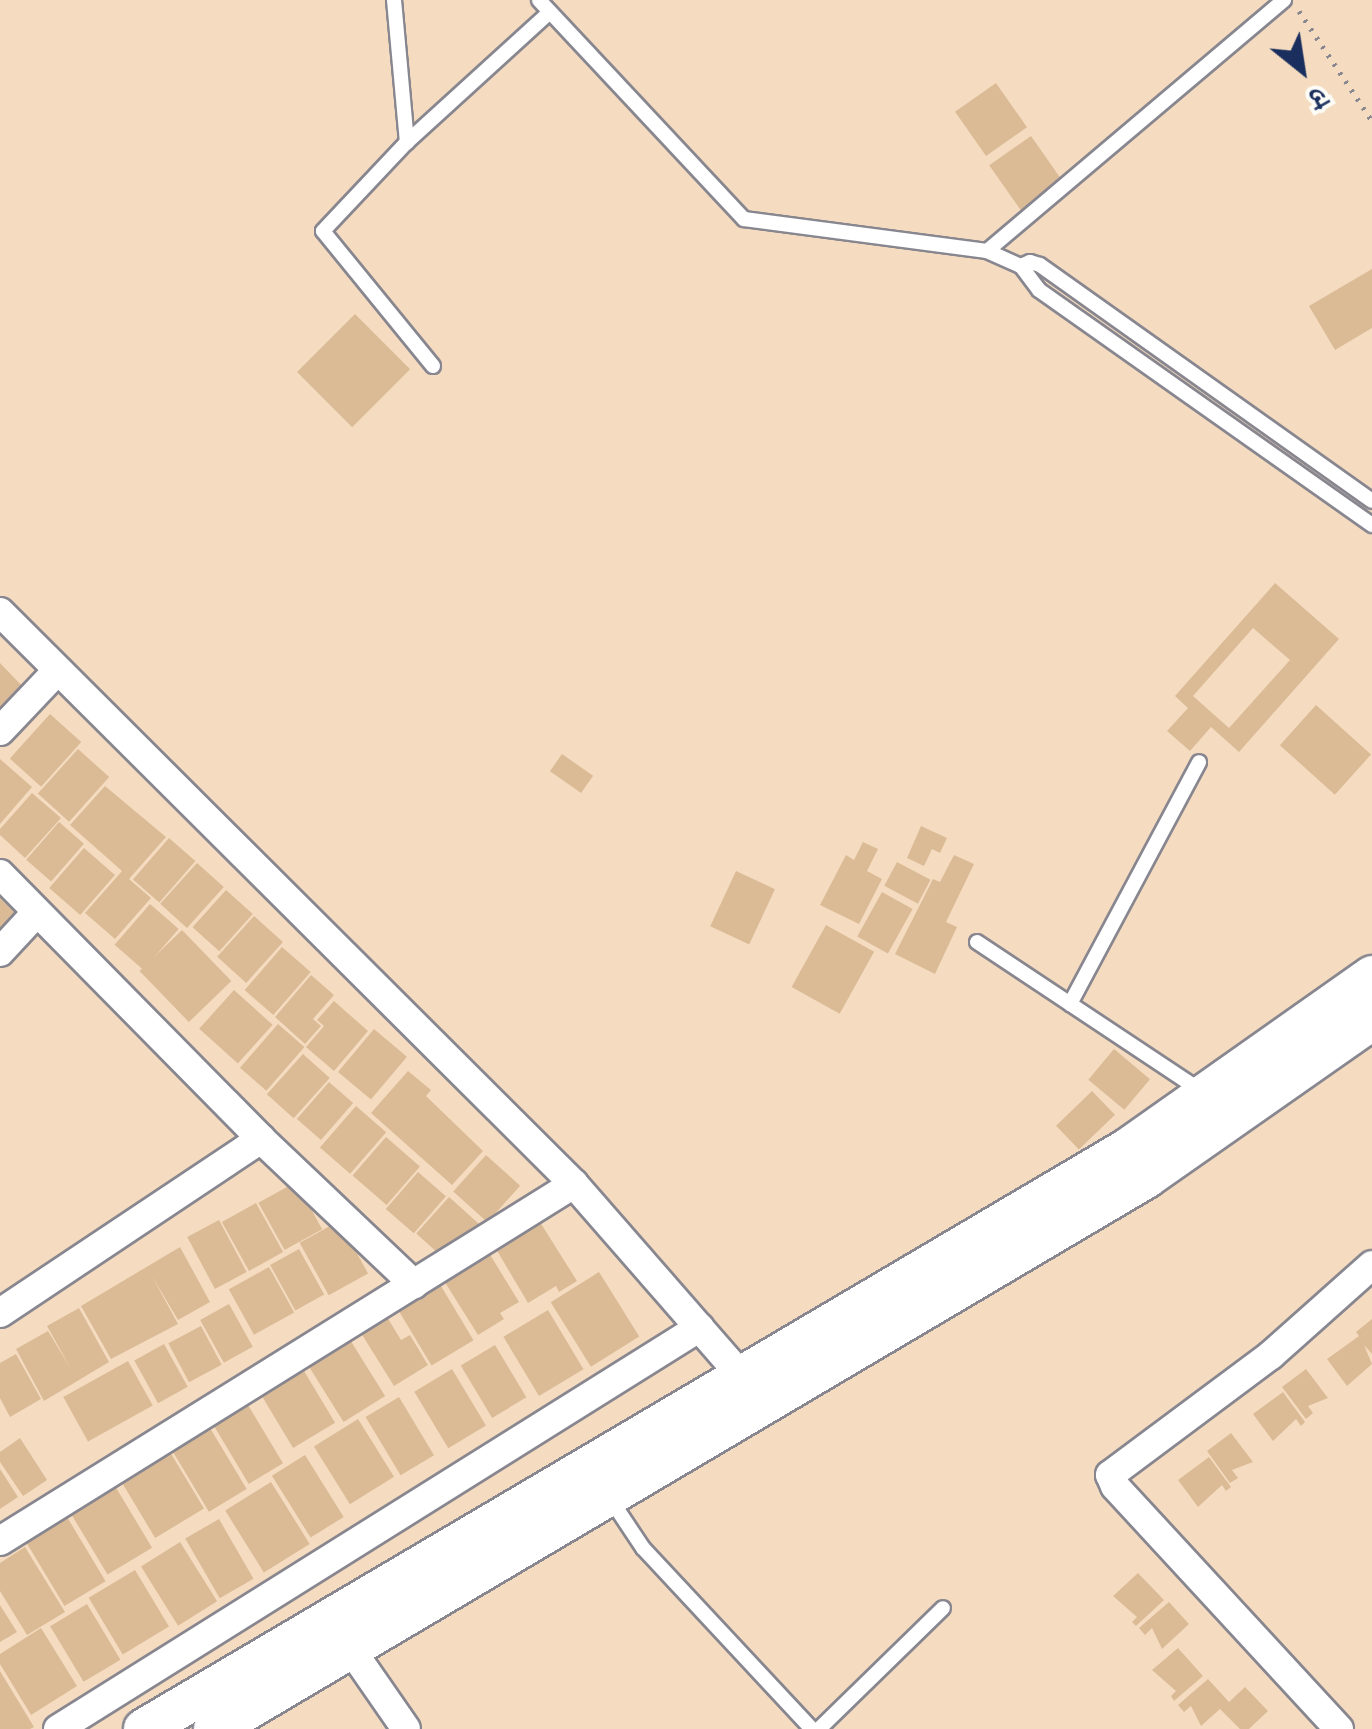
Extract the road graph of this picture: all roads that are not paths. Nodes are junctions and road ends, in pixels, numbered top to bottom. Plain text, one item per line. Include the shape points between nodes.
1 (394, 0) edge
2 (539, 0) edge
3 (1284, 0) edge
4 (550, 12) junction
5 (407, 142) junction
6 (987, 251) junction
7 (1021, 266) junction
8 (433, 366) dead end
9 (1372, 500) edge
10 (1372, 524) edge
11 (0, 612) edge
12 (57, 670) junction
13 (0, 731) edge
14 (1199, 762) dead end
15 (0, 874) edge
16 (37, 912) junction
17 (976, 942) dead end
18 (0, 952) edge
19 (1372, 976) edge
20 (1070, 1004) junction
21 (1372, 1020) edge
22 (1205, 1093) junction
23 (261, 1139) junction
24 (574, 1184) junction
25 (1372, 1265) edge
26 (414, 1284) junction
27 (0, 1313) edge
28 (700, 1327) junction
29 (754, 1390) junction
30 (608, 1496) junction
31 (0, 1540) edge
32 (943, 1608) dead end
33 (350, 1648) junction
34 (58, 1729) edge
35 (144, 1729) edge
36 (214, 1729) edge
37 (406, 1729) edge
38 (815, 1729) edge
39 (1339, 1729) edge

1 - 5 lane
2 - 4 lane
3 - 6 lane
4 - 5 lane
4 - 6 lane via 744,219
5 - 8 lane via 323,231
6 - 7 lane
7 - 9 lane via 1040,265
7 - 10 lane via 1039,290
11 - 12 street
12 - 13 street
12 - 24 street
14 - 20 lane
15 - 16 street
16 - 18 street
16 - 23 street
17 - 20 lane
19 - 22 main road
20 - 22 lane
21 - 29 main road via 1146,1178
22 - 29 main road
23 - 26 street
23 - 27 street
24 - 26 street
24 - 28 street
25 - 39 street via 1271,1355 1110,1475
26 - 31 street
28 - 29 street
28 - 34 street
29 - 30 main road
29 - 35 main road
30 - 33 main road
30 - 38 lane via 643,1548
32 - 38 lane
33 - 36 main road
33 - 37 street

